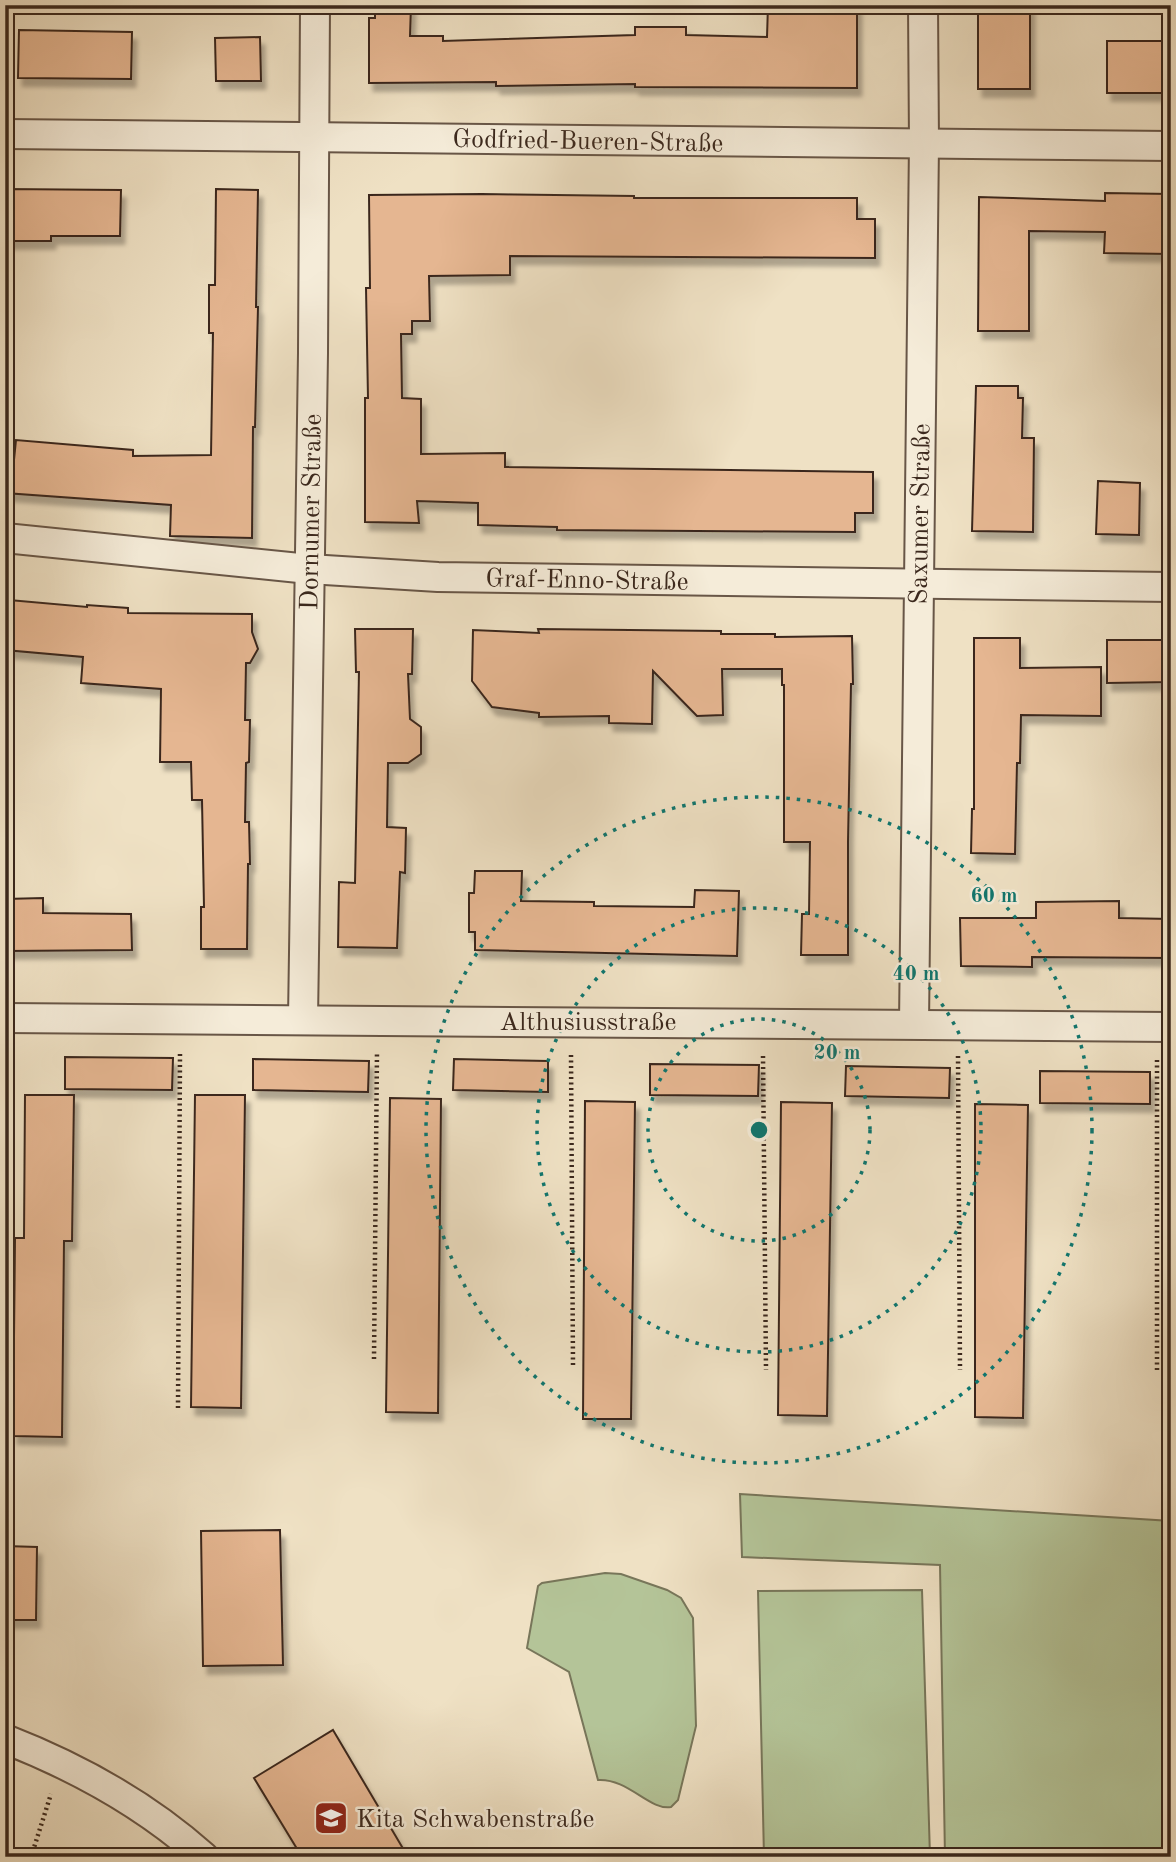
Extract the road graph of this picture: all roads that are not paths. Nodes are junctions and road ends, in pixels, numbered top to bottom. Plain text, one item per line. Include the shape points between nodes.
1 (315, 5) edge
2 (923, 5) edge
3 (5, 134) edge
4 (314, 137) junction
5 (924, 143) junction
6 (1171, 146) edge
7 (5, 538) edge
8 (309, 569) junction
9 (918, 585) junction
10 (1171, 587) edge
11 (5, 1018) edge
12 (303, 1018) junction
13 (914, 1024) junction
14 (1164, 1027) edge
15 (5, 1739) edge
16 (204, 1857) edge

1 - 4 street, Dornumer Straße
2 - 5 street, Saxumer Straße
3 - 4 street, Godfried-Bueren-Straße
4 - 5 street, Godfried-Bueren-Straße
4 - 8 street, Dornumer Straße
5 - 6 street, Godfried-Bueren-Straße
5 - 9 street, Saxumer Straße
7 - 8 street, Graf-Enno-Straße
8 - 9 street, Graf-Enno-Straße via 438,577
8 - 12 street, Dornumer Straße
9 - 10 street, Graf-Enno-Straße
9 - 13 street, Saxumer Straße
11 - 12 street, Althusiusstraße
12 - 13 street, Althusiusstraße
13 - 14 street, Althusiusstraße
15 - 16 street via 61,1763 163,1822

